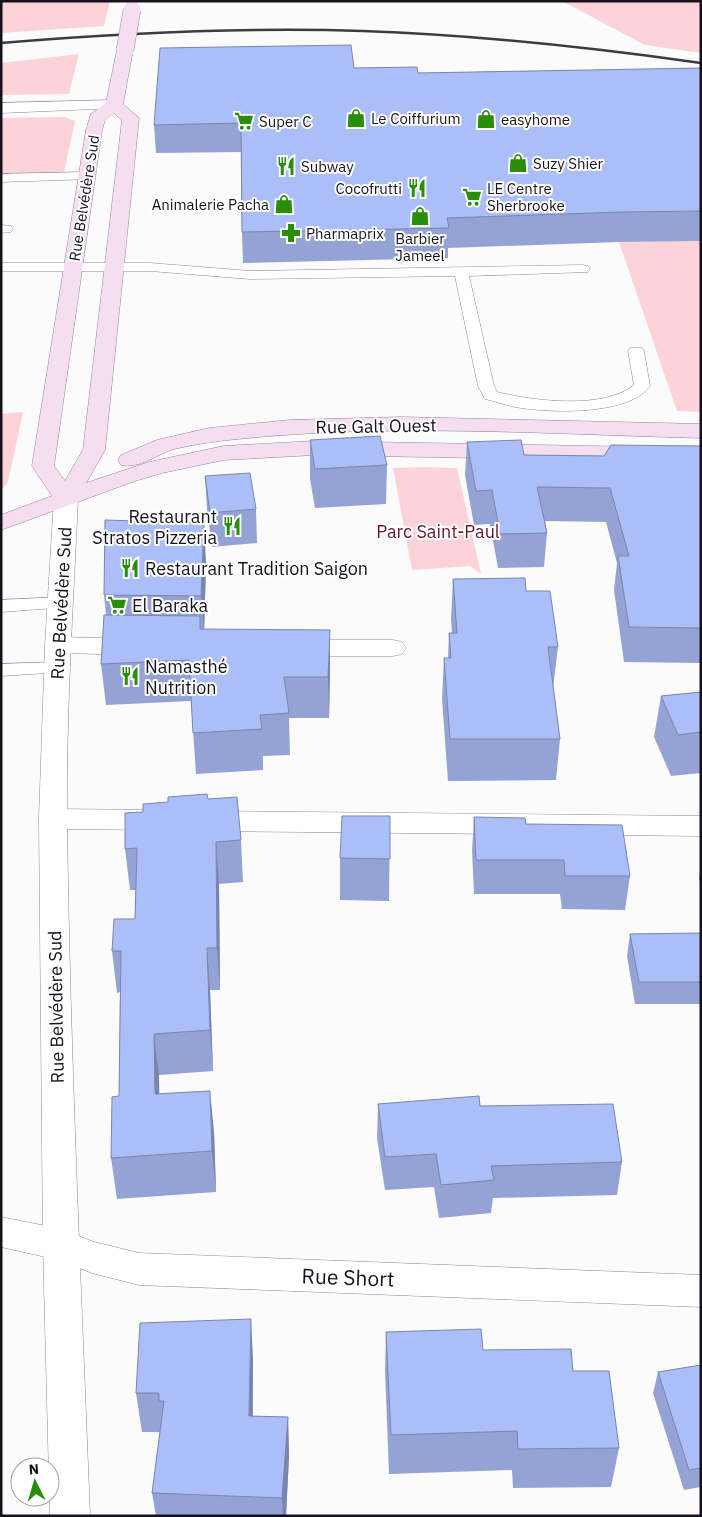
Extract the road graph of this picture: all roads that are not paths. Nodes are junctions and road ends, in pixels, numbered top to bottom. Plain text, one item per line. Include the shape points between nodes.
1 (132, 6) edge
2 (114, 105) junction
3 (1, 108) edge
4 (87, 176) junction
5 (1, 178) edge
6 (114, 266) junction
7 (1, 267) edge
8 (73, 267) junction
9 (583, 269) dead end
10 (461, 271) junction
11 (636, 351) dead end
12 (701, 431) edge
13 (701, 455) edge
14 (66, 499) junction
15 (1, 523) edge
16 (60, 603) junction
17 (1, 606) edge
18 (164, 647) edge
19 (273, 648) edge
20 (393, 648) dead end
21 (58, 657) junction
22 (1, 670) edge
23 (53, 819) junction
24 (701, 826) edge
25 (1, 1232) edge
26 (61, 1245) junction
27 (701, 1291) edge
28 (70, 1516) edge

1 - 2 main road, bridge
2 - 3 street
2 - 4 main road, Rue Belvédère Sud via 97,118
2 - 6 main road, Rue Belvédère Sud via 132,118
4 - 5 lane
4 - 8 main road, Rue Belvédère Sud
6 - 8 lane
6 - 10 lane via 250,275
6 - 14 main road, Rue Belvédère Sud via 94,450
7 - 8 lane
8 - 14 main road, Rue Belvédère Sud via 43,466
9 - 10 lane
10 - 11 lane via 486,386 491,395 516,402 616,402 636,393 642,386
12 - 14 main road, Rue Galt Ouest via 402,424 255,430 209,435 165,445 119,463
13 - 14 main road, Rue Galt Ouest via 406,448 269,449 224,453 157,467
14 - 15 main road, Rue Galt Ouest
14 - 16 street, Rue Belvédère Sud
16 - 17 lane
16 - 21 street, Rue Belvédère Sud
18 - 21 street
19 - 20 street
21 - 22 lane
21 - 23 street, Rue Belvédère Sud
23 - 24 street
23 - 26 street, Rue Belvédère Sud
25 - 26 street, Rue Short
26 - 27 street, Rue Short via 139,1269
26 - 28 street, Rue Belvédère Sud

